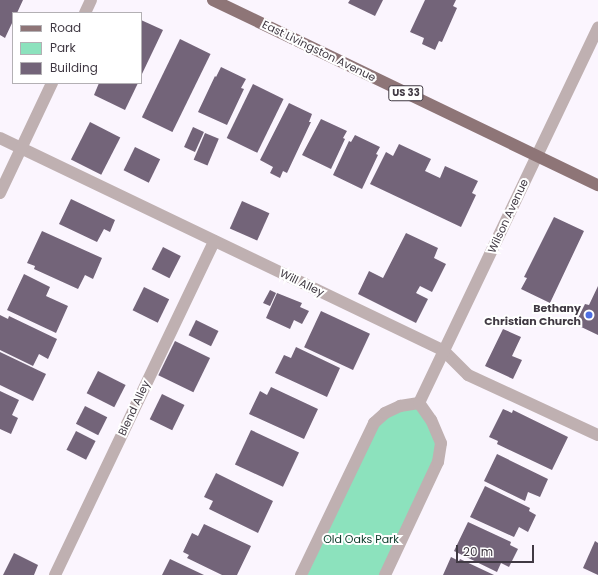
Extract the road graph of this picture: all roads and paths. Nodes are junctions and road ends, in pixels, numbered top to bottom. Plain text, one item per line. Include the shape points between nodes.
1 (91, 0) edge
2 (214, 0) edge
3 (85, 12) edge
4 (598, 28) edge
5 (52, 84) edge
6 (0, 138) edge
7 (21, 148) junction
8 (537, 156) junction
9 (598, 186) edge
10 (0, 192) edge
11 (214, 241) junction
12 (444, 351) junction
13 (419, 403) junction
14 (598, 435) edge
15 (55, 575) edge
16 (301, 575) edge
17 (385, 575) edge

1 - 3 street
2 - 8 main road, East Livingston Avenue / US 33
4 - 8 street, Wilson Avenue
5 - 7 street
6 - 7 street, Will Alley
7 - 10 street
7 - 11 street, Will Alley
8 - 9 main road, East Livingston Avenue / US 33
8 - 12 street, Wilson Avenue
11 - 12 street, Will Alley
11 - 15 street, Blend Alley
12 - 13 street, Wilson Avenue
12 - 14 street, Will Alley via 468,375
13 - 16 street via 400,406 374,423
13 - 17 street via 431,420 441,443 438,462

